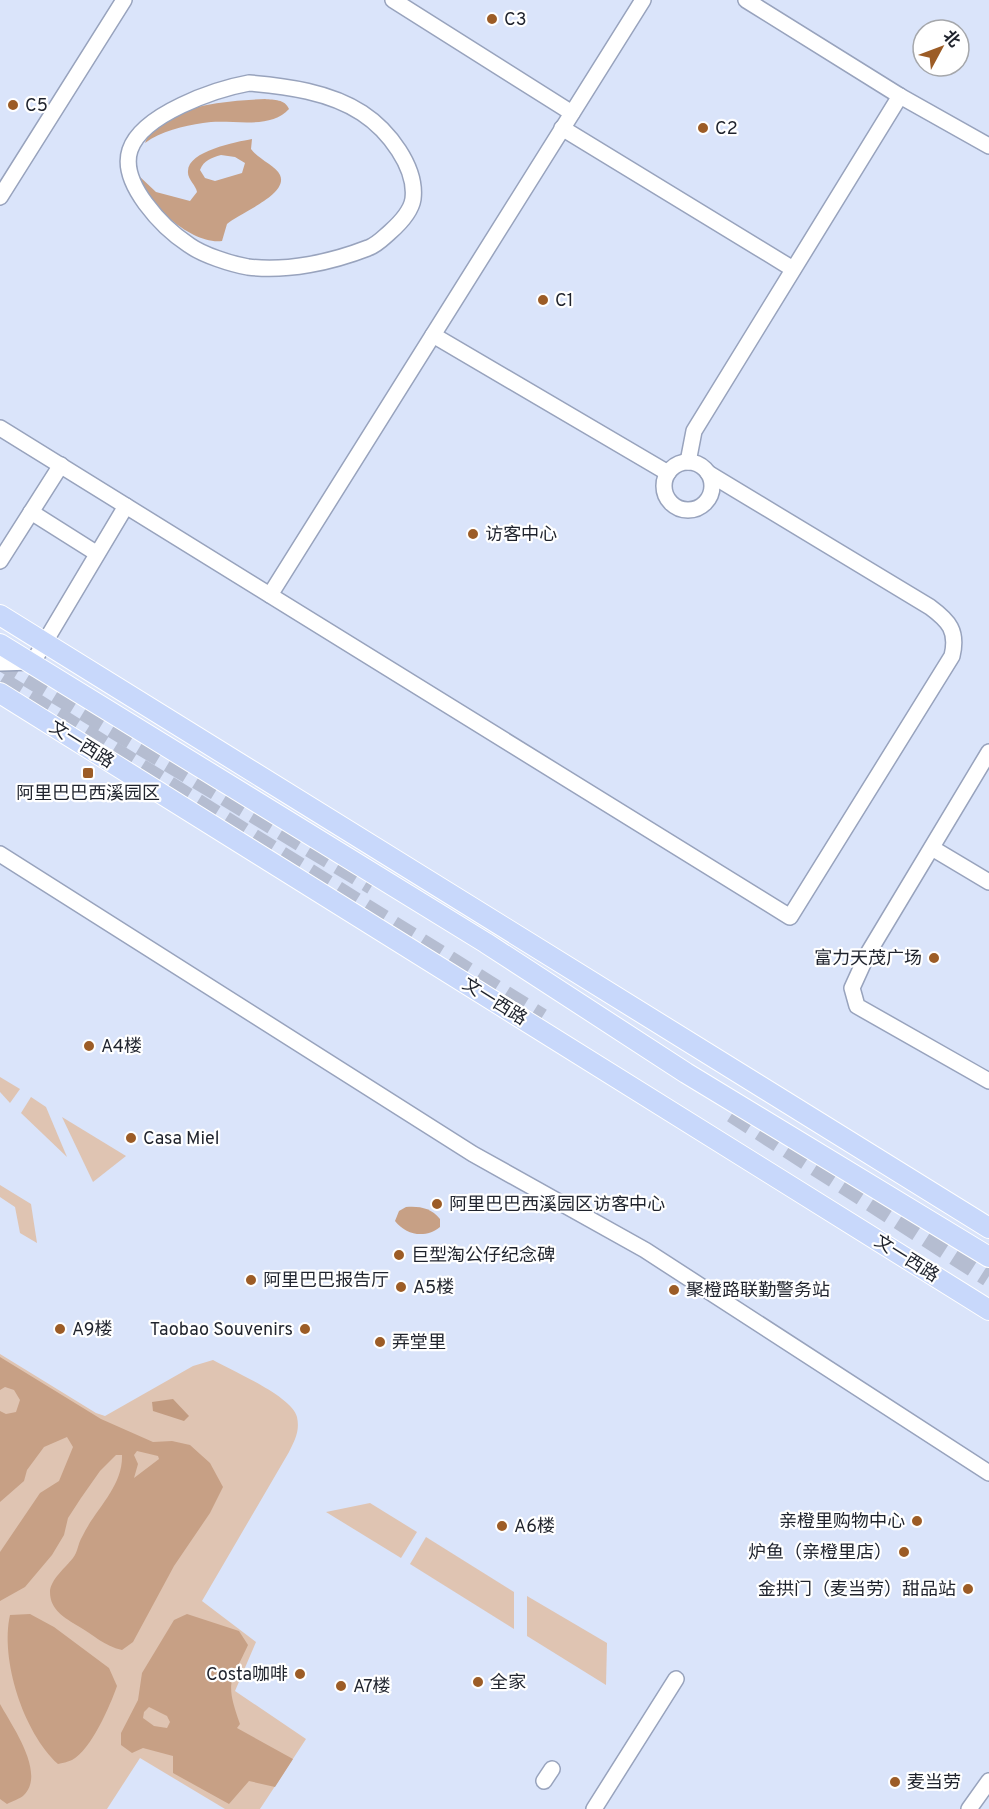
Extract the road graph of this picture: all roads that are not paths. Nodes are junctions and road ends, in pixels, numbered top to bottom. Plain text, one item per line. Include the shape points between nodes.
1 (124, 0) edge
2 (393, 0) edge
3 (643, 0) edge
4 (746, 0) edge
5 (281, 85) joint
6 (900, 96) junction
7 (572, 113) junction
8 (562, 128) junction
9 (989, 146) edge
10 (1, 192) edge
11 (794, 269) junction
12 (432, 335) junction
13 (0, 428) edge
14 (688, 462) junction
15 (61, 465) junction
16 (668, 473) junction
17 (708, 473) junction
18 (126, 506) junction
19 (31, 512) junction
20 (96, 553) junction
21 (0, 561) edge
22 (270, 595) junction
23 (0, 615) edge
24 (44, 643) junction
25 (0, 644) edge
26 (33, 662) junction
27 (0, 663) edge
28 (0, 693) edge
29 (989, 752) edge
30 (932, 848) junction
31 (0, 854) edge
32 (989, 882) edge
33 (513, 934) junction
34 (567, 994) junction
35 (989, 1081) edge
36 (989, 1228) edge
37 (989, 1257) edge
38 (989, 1310) edge
39 (989, 1473) edge
40 (676, 1678) dead end
41 (989, 1781) edge
42 (594, 1809) edge
43 (969, 1809) edge

1 - 10 street
2 - 7 street
3 - 7 street
4 - 6 street
5 - 5 street via 332,99 362,113 385,133 403,158 413,180 413,201 401,222 374,246 348,256 290,267 247,267 190,246 167,228 134,186 130,150 142,132 170,112 218,89 249,83
6 - 9 street
6 - 11 street
7 - 8 street
8 - 11 street
8 - 12 street
11 - 14 street via 694,430
12 - 16 street
12 - 22 street
13 - 15 street
14 - 16 street
14 - 17 street
15 - 18 street
15 - 19 street
16 - 17 street via 666,495 675,506 690,510 709,497 712,489
17 - 22 street via 930,607 953,628 952,656 790,917
18 - 20 street
18 - 22 street
19 - 20 street
19 - 21 street
20 - 24 street
23 - 24 main road
24 - 26 street
24 - 33 main road
25 - 26 main road
26 - 27 street
26 - 34 main road
28 - 38 main road, 文一西路
29 - 30 street
30 - 32 street
30 - 35 street via 852,988 857,1006
31 - 39 street via 473,1154 645,1250
33 - 34 main road
33 - 36 main road
34 - 37 main road via 686,1073
40 - 42 street
41 - 43 street

